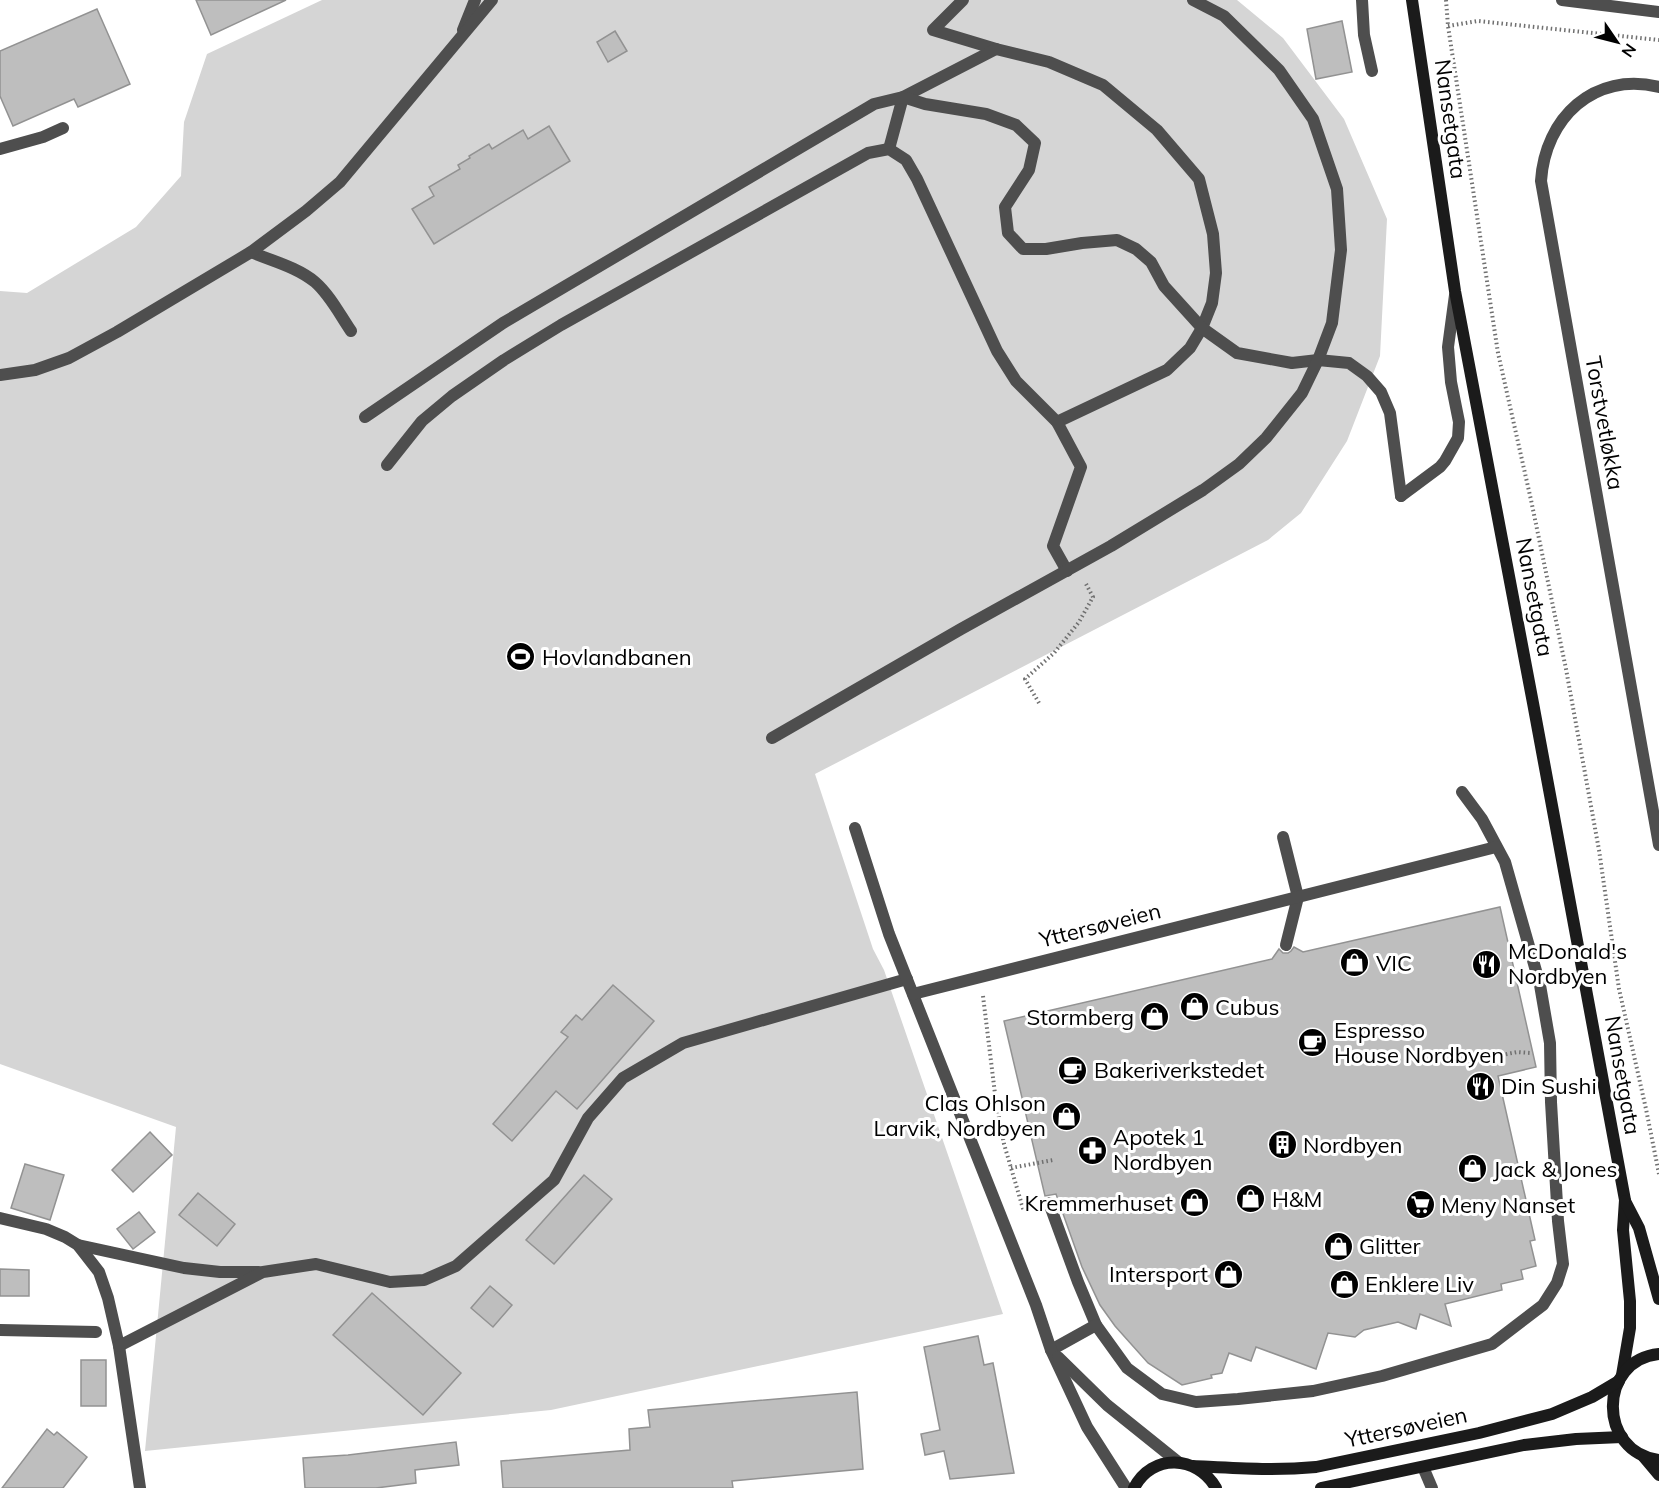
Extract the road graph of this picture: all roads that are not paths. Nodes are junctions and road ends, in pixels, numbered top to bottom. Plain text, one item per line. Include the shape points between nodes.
1 (475, 0) edge
2 (492, 0) edge
3 (963, 0) edge
4 (1193, 0) edge
5 (1362, 0) edge
6 (1412, 0) edge
7 (1562, 0) edge
8 (1659, 12) edge
9 (459, 39) junction
10 (996, 49) junction
11 (1372, 70) dead end
12 (1659, 87) edge
13 (903, 97) junction
14 (63, 128) dead end
15 (889, 149) junction
16 (0, 150) edge
17 (251, 252) junction
18 (1455, 291) junction
19 (1202, 328) junction
20 (351, 331) dead end
21 (1318, 360) junction
22 (0, 375) edge
23 (365, 417) dead end
24 (1057, 422) junction
25 (387, 465) dead end
26 (1071, 568) junction
27 (772, 738) dead end
28 (1462, 792) dead end
29 (855, 828) dead end
30 (1283, 837) dead end
31 (1659, 845) edge
32 (1497, 847) junction
33 (1298, 897) junction
34 (1286, 945) dead end
35 (907, 979) junction
36 (913, 994) junction
37 (1625, 1200) junction
38 (1049, 1203) dead end
39 (0, 1218) edge
40 (78, 1245) junction
41 (263, 1272) junction
42 (1659, 1299) edge
43 (1095, 1325) junction
44 (0, 1330) edge
45 (96, 1332) dead end
46 (118, 1346) junction
47 (1051, 1350) junction
48 (1659, 1354) edge
49 (1620, 1378) junction
50 (1622, 1437) junction
51 (1642, 1455) junction
52 (1659, 1460) edge
53 (1178, 1462) junction
54 (1193, 1466) junction
55 (1423, 1467) junction
56 (1659, 1475) edge
57 (140, 1488) edge
58 (1126, 1488) edge
59 (1134, 1488) edge
60 (1216, 1488) edge
61 (1321, 1488) edge
62 (1432, 1488) edge

1 - 9 street
2 - 9 street
3 - 10 street via 933,30
4 - 21 street via 1224,16 1279,70 1313,119 1337,189 1341,250 1332,323
5 - 11 street
6 - 18 main road, Nansetgata
7 - 8 street
9 - 17 street via 340,182
10 - 13 street
10 - 19 street via 1049,62 1103,85 1157,130 1199,179 1213,234 1216,273 1212,303
12 - 31 street, Torstvetløkka via 1612,87 1586,98 1552,134 1541,181
13 - 15 street
13 - 19 street via 986,114 1016,126 1035,143 1029,170 1005,207 1008,234 1023,249 1118,240 1137,249 1151,262 1164,286
13 - 23 street via 874,104 513,317
14 - 16 street
15 - 24 street via 906,159 917,179 1016,381
15 - 25 street via 868,153 504,360 422,421
17 - 20 street via 303,273 315,282
17 - 22 street via 69,358 35,370
18 - 21 street via 1448,347 1458,438 1440,467 1401,496 1390,413 1381,392 1349,363
18 - 37 main road, Nansetgata
19 - 21 street via 1237,353 1292,363
19 - 24 street via 1190,348 1167,370
21 - 26 street via 1302,393 1239,464 1203,490
24 - 26 street via 1082,467 1053,546
26 - 27 street
28 - 32 street
29 - 35 street
30 - 33 street
32 - 33 street, Yttersøveien
32 - 43 street via 1506,862 1540,985 1550,1043 1563,1264 1543,1305 1492,1344 1382,1376 1314,1391 1196,1402 1162,1394 1126,1368
33 - 34 street
33 - 36 street, Yttersøveien
35 - 36 street
35 - 41 street via 683,1043 623,1078 588,1118 554,1180 456,1266 424,1280 390,1282 316,1264
36 - 47 street
37 - 42 main road, Nansetgata via 1639,1228
37 - 49 main road, Nansetgata via 1623,1230 1630,1328
38 - 43 street
39 - 40 street via 46,1229
40 - 41 street via 184,1268
40 - 46 street via 99,1272
41 - 46 street
43 - 47 street
44 - 45 street
46 - 57 street
47 - 53 street via 1107,1405
47 - 58 street via 1087,1426
48 - 49 main road, Yttersøveien via 1640,1359
49 - 50 main road, Nansetgata via 1611,1410
49 - 54 main road, Yttersøveien via 1592,1397 1551,1413 1479,1433 1316,1467 1261,1470
50 - 51 main road
50 - 55 main road, Yttersøveien via 1524,1445
51 - 52 main road
51 - 56 main road
53 - 54 main road, Yttersøveien
53 - 59 main road via 1149,1470
54 - 60 main road via 1206,1474
55 - 61 main road, Yttersøveien
55 - 62 street

